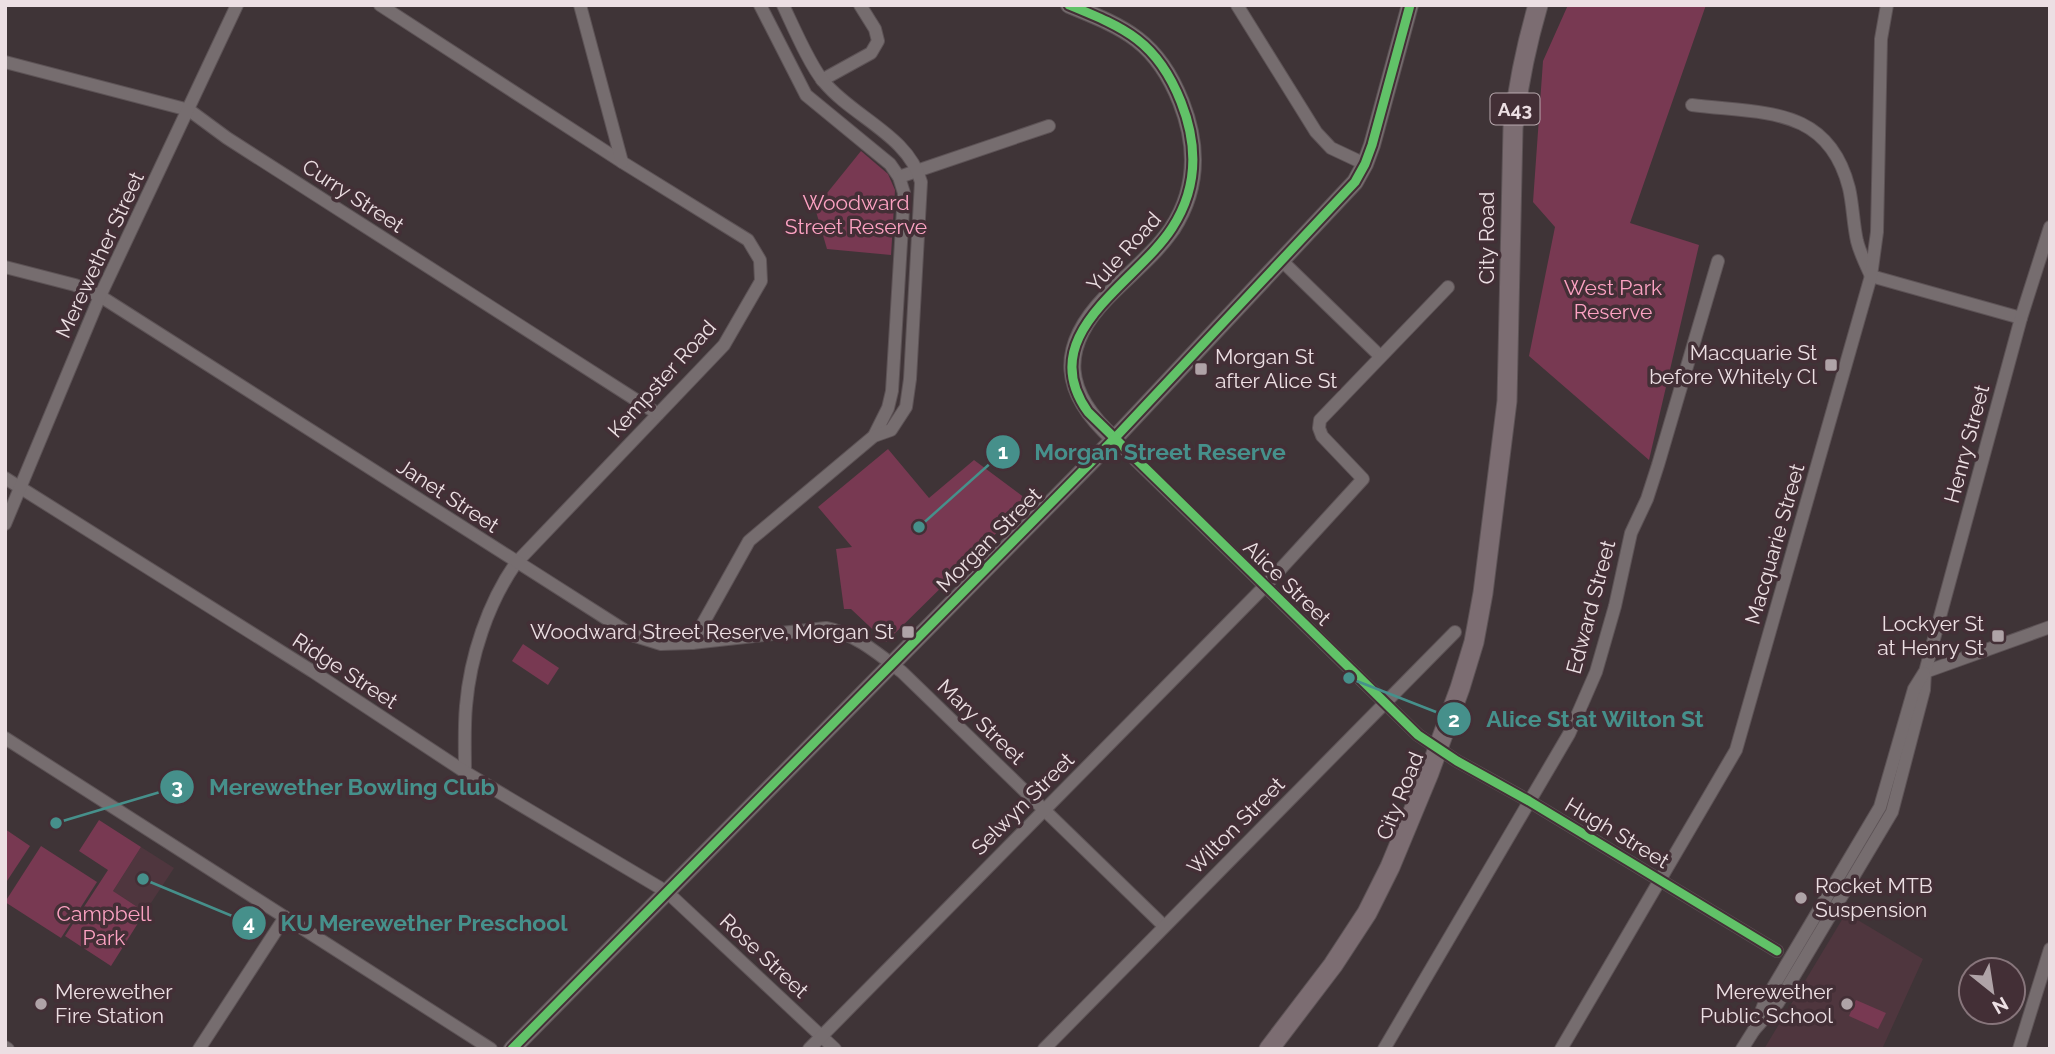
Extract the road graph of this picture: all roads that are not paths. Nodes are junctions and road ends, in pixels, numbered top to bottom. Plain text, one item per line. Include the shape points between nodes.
1 (237, 5) edge
2 (380, 5) edge
3 (580, 5) edge
4 (760, 5) edge
5 (783, 5) edge
6 (860, 5) edge
7 (1069, 5) edge
8 (1237, 5) edge
9 (1410, 5) edge
10 (1538, 5) edge
11 (1887, 5) edge
12 (6, 65) edge
13 (822, 80) junction
14 (1692, 105) dead end
15 (189, 110) junction
16 (1049, 126) dead end
17 (622, 162) junction
18 (1365, 164) junction
19 (918, 169) junction
20 (899, 177) junction
21 (2050, 227) edge
22 (1281, 260) junction
23 (1718, 261) dead end
24 (5, 267) edge
25 (1871, 276) junction
26 (1448, 287) dead end
27 (100, 296) junction
28 (2021, 318) junction
29 (1380, 356) junction
30 (658, 414) junction
31 (874, 436) junction
32 (1114, 439) junction
33 (5, 478) edge
34 (21, 488) junction
35 (5, 524) edge
36 (516, 563) junction
37 (1265, 586) junction
38 (2050, 627) edge
39 (1455, 632) dead end
40 (692, 643) junction
41 (891, 664) junction
42 (1925, 672) junction
43 (1384, 703) junction
44 (5, 738) edge
45 (1437, 749) junction
46 (465, 772) junction
47 (1529, 801) junction
48 (1044, 810) junction
49 (1661, 880) junction
50 (667, 892) junction
51 (285, 917) junction
52 (1164, 926) junction
53 (2050, 949) edge
54 (1777, 951) dead end
55 (821, 1036) junction
56 (1047, 1048) edge
57 (199, 1049) edge
58 (491, 1049) edge
59 (512, 1049) edge
60 (809, 1049) edge
61 (835, 1049) edge
62 (1269, 1049) edge
63 (1384, 1049) edge
64 (1561, 1049) edge
65 (1742, 1049) edge
66 (2019, 1049) edge

1 - 15 street, Merewether Street
2 - 17 street, Kempster Road
3 - 17 street
4 - 20 street via 806,95 890,164
5 - 13 street
6 - 13 street via 878,41 871,53
7 - 32 street, Yule Road via 1116,24 1153,53 1177,92 1193,139 1192,183 1173,228 1104,300 1079,333 1074,348 1076,392
8 - 18 street via 1316,132 1331,148
9 - 18 street, Morgan Street
10 - 45 highway, City Road / A43 via 1513,128 1507,401 1485,579 1468,665
11 - 25 street, Macquarie Street via 1881,39 1877,232
12 - 15 street, Curry Street
13 - 19 street via 907,153
14 - 25 street via 1794,119 1814,129 1841,165 1857,242
15 - 27 street, Merewether Street
15 - 30 street, Curry Street
16 - 19 street
17 - 30 street, Kempster Road via 748,240 760,260 761,282 724,345
18 - 22 street, Morgan Street via 1355,182
19 - 20 street
19 - 31 street via 921,182 906,407 891,430
20 - 31 street via 904,193 892,391
21 - 28 street, Henry Street
22 - 29 street
22 - 32 street, Morgan Street
23 - 47 street, Edward Street via 1658,465 1631,533 1596,672 1569,734
24 - 27 street, Janet Street
25 - 28 street
25 - 49 street, Macquarie Street via 1736,750
26 - 29 street
27 - 34 street, Merewether Street
27 - 36 street, Janet Street
28 - 42 street, Henry Street
29 - 37 street, Selwyn Street via 1320,420 1322,436 1363,479
30 - 36 street, Kempster Road
31 - 40 street via 749,541
32 - 37 street, Alice Street
32 - 41 street, Morgan Street
33 - 34 street, Ridge Street
34 - 35 street, Merewether Street
34 - 46 street, Ridge Street
36 - 40 street, Janet Street via 632,635 661,644
36 - 46 street, Kempster Road via 501,584 475,652 466,705
37 - 43 street, Alice Street
37 - 48 street, Selwyn Street
38 - 42 street
39 - 43 street, Wilton Street
40 - 41 street, Janet Street via 825,628 856,640
41 - 48 street, Mary Street
41 - 50 street, Morgan Street
42 - 65 street, Henry Street via 1914,689 1880,807 1766,999
43 - 45 street, Alice Street
43 - 52 street, Wilton Street
44 - 51 street
45 - 47 street, Hugh Street
45 - 62 highway, City Road / A43 via 1367,913
46 - 50 street, Ridge Street
47 - 49 street, Hugh Street
47 - 63 street, Edward Street
48 - 52 street, Mary Street
48 - 55 street, Selwyn Street
49 - 54 street, Hugh Street
49 - 64 street, Macquarie Street
50 - 55 street, Rose Street
50 - 59 street, Morgan Street
51 - 57 street
51 - 58 street
52 - 56 street, Wilton Street
53 - 66 street
55 - 60 street, Selwyn Street
55 - 61 street, Rose Street

